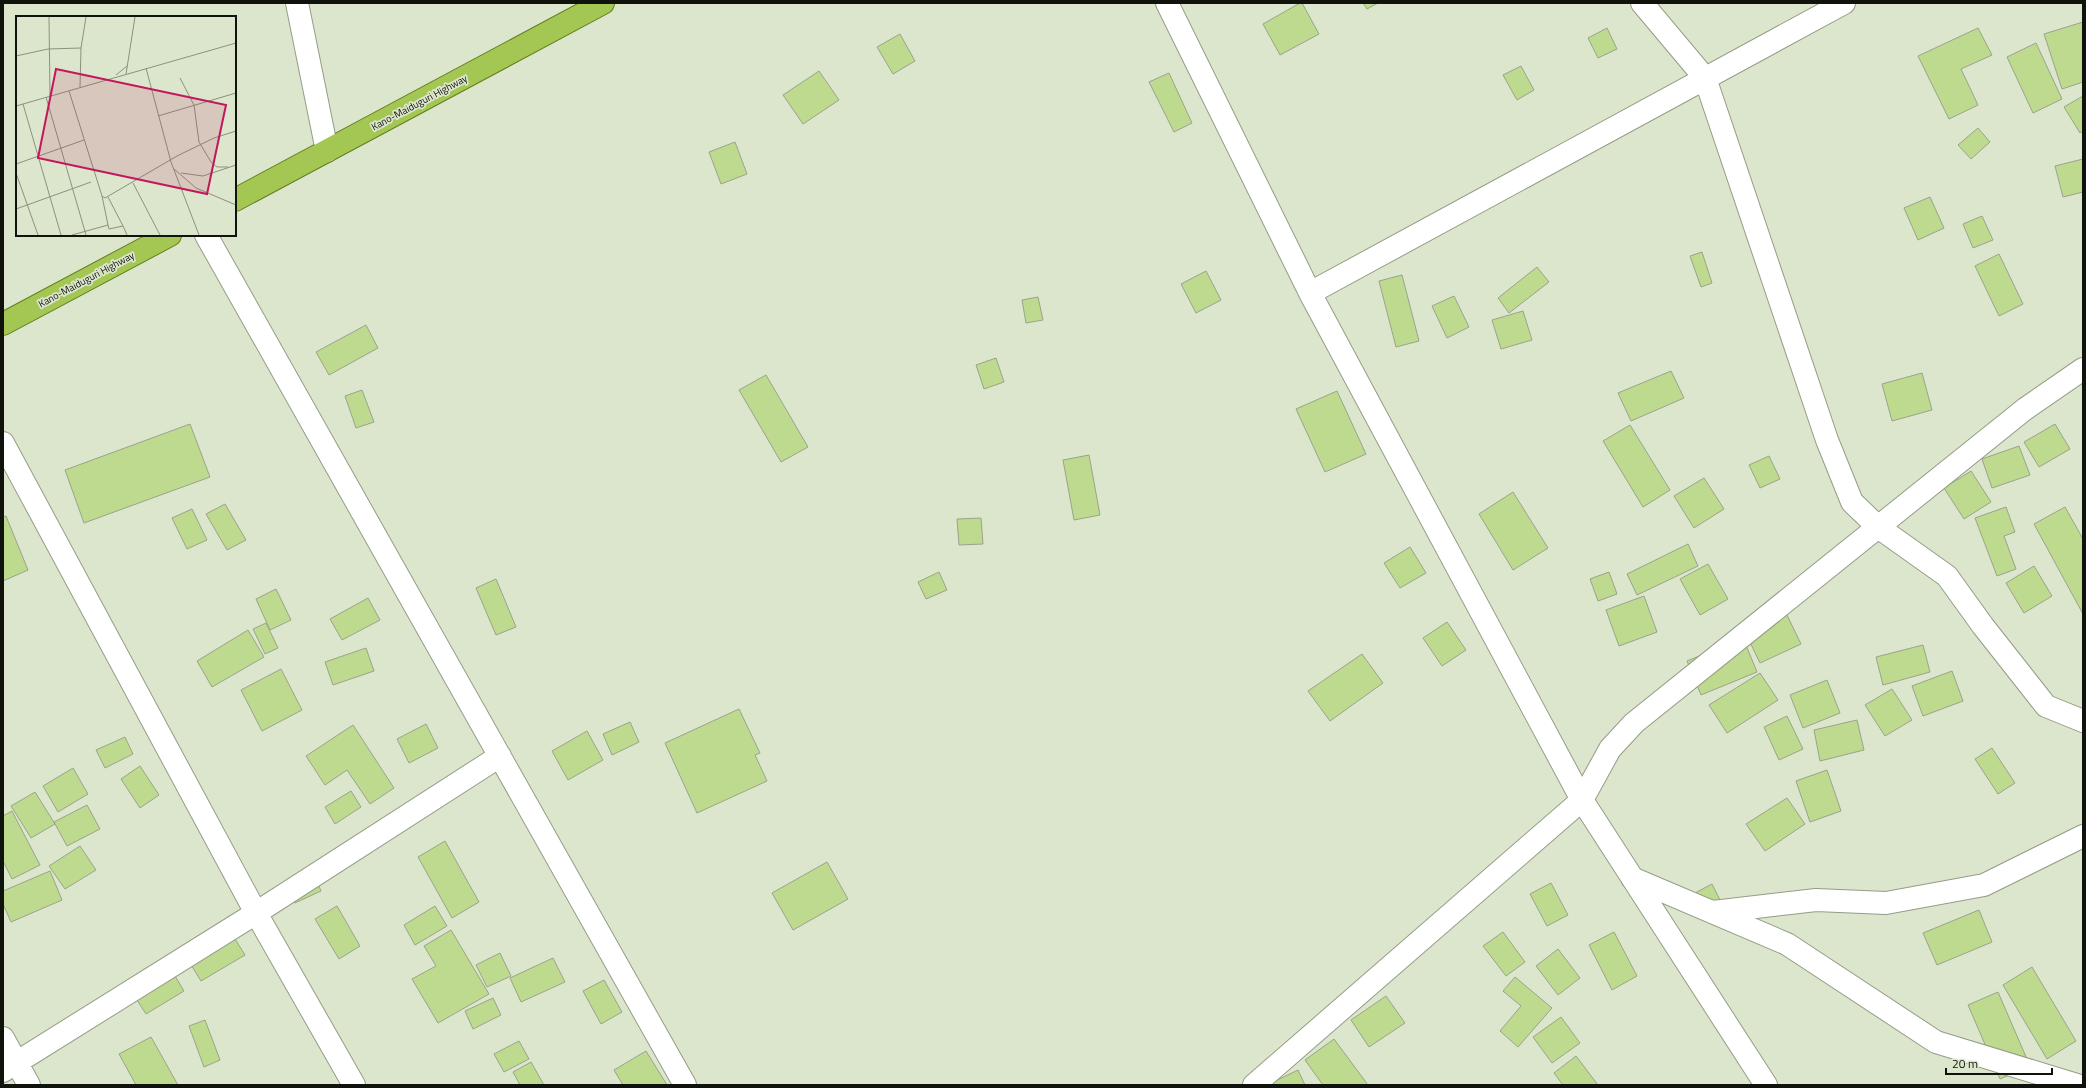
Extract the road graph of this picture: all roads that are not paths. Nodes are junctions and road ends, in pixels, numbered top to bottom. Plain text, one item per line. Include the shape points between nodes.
1 (297, 3) edge
2 (603, 3) edge
3 (1167, 3) edge
4 (1642, 3) edge
5 (1844, 3) edge
6 (1705, 78) junction
7 (327, 151) junction
8 (236, 199) edge
9 (168, 236) edge
10 (207, 236) edge
11 (1310, 293) junction
12 (3, 324) edge
13 (2083, 370) edge
14 (3, 443) edge
15 (1878, 527) junction
16 (2083, 721) edge
17 (500, 756) junction
18 (1582, 800) junction
19 (2083, 836) edge
20 (1632, 878) junction
21 (1712, 912) junction
22 (256, 914) junction
23 (3, 1038) edge
24 (10, 1067) edge
25 (29, 1085) edge
26 (354, 1085) edge
27 (685, 1085) edge
28 (1254, 1085) edge
29 (1766, 1085) edge
30 (2077, 1085) edge

1 - 7 street
2 - 7 highway, Kano-Maiduguri Highway
3 - 11 street
4 - 6 street
5 - 6 street
6 - 11 street
6 - 15 street via 1827,440 1852,502
7 - 8 highway, Kano-Maiduguri Highway
9 - 12 highway, Kano-Maiduguri Highway
10 - 17 street
11 - 18 street
13 - 15 street via 2025,410
14 - 22 street
15 - 16 street via 1947,576 2046,706
15 - 18 street via 1634,723 1610,749
17 - 22 street
17 - 27 street
18 - 20 street
18 - 28 street
19 - 21 street via 1984,885 1886,903 1816,900
20 - 21 street
20 - 29 street
21 - 30 street via 1787,944 1936,1042
22 - 24 street
22 - 26 street
23 - 24 street
24 - 25 street

